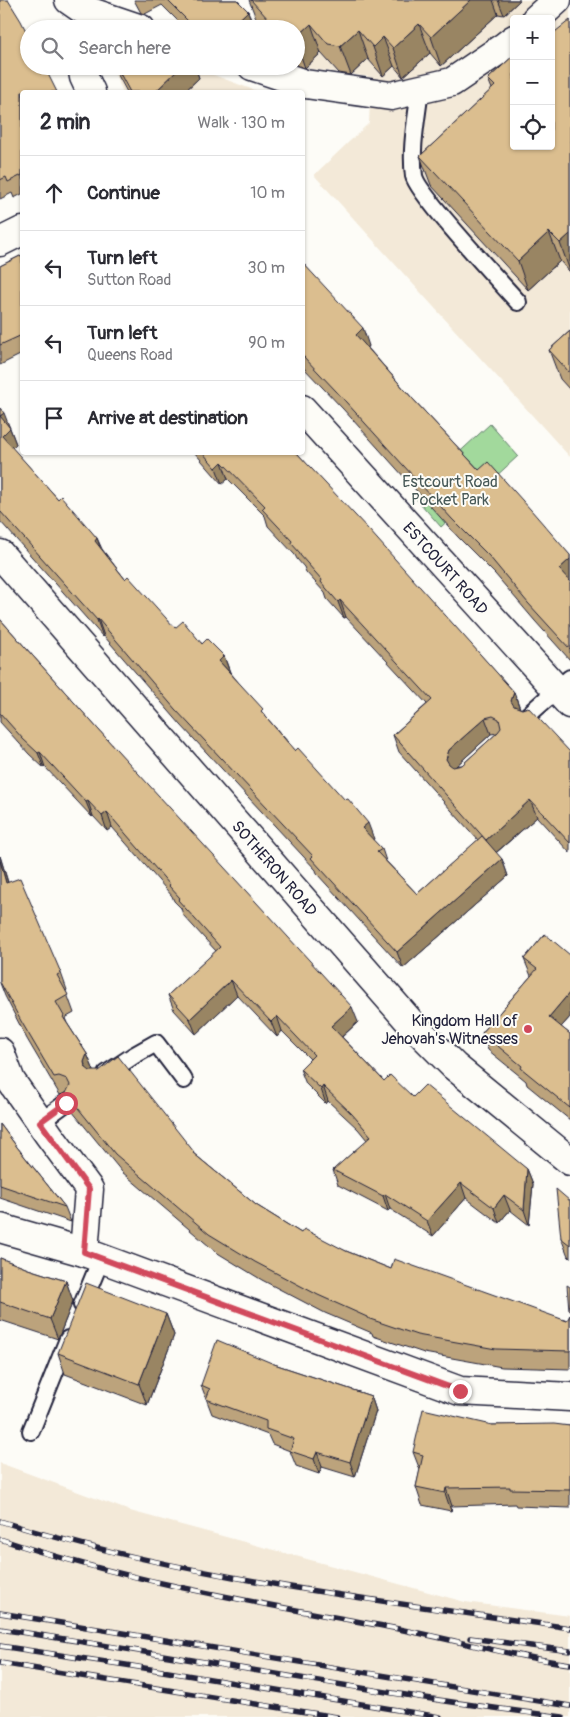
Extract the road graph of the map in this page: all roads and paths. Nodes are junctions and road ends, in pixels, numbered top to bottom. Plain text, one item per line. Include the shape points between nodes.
1 (557, 0) edge
2 (77, 13) edge
3 (540, 15) edge
4 (105, 20) edge
5 (510, 42) edge
6 (84, 75) edge
7 (278, 75) edge
8 (420, 89) junction
9 (90, 90) edge
10 (20, 232) edge
11 (0, 242) edge
12 (518, 302) dead end
13 (305, 412) edge
14 (0, 554) edge
15 (566, 690) edge
16 (527, 716) edge
17 (0, 1052) edge
18 (100, 1079) edge
19 (184, 1080) dead end
20 (66, 1103) edge
21 (40, 1122) junction
22 (570, 1161) edge
23 (0, 1228) edge
24 (93, 1256) junction
25 (570, 1396) edge
26 (31, 1431) dead end

1 - 3 street
2 - 4 street
5 - 8 street via 452,82
6 - 9 street
7 - 8 street via 305,84 391,96
8 - 12 lane via 413,152 414,179
10 - 11 street
13 - 15 street, ESTCOURT ROAD
14 - 22 street, SOTHERON ROAD via 410,1022 454,1066
15 - 16 lane
17 - 21 street via 11,1081
18 - 19 lane via 156,1043
20 - 21 lane
21 - 24 street via 89,1189
23 - 24 street
24 - 25 street via 460,1391
24 - 26 lane

